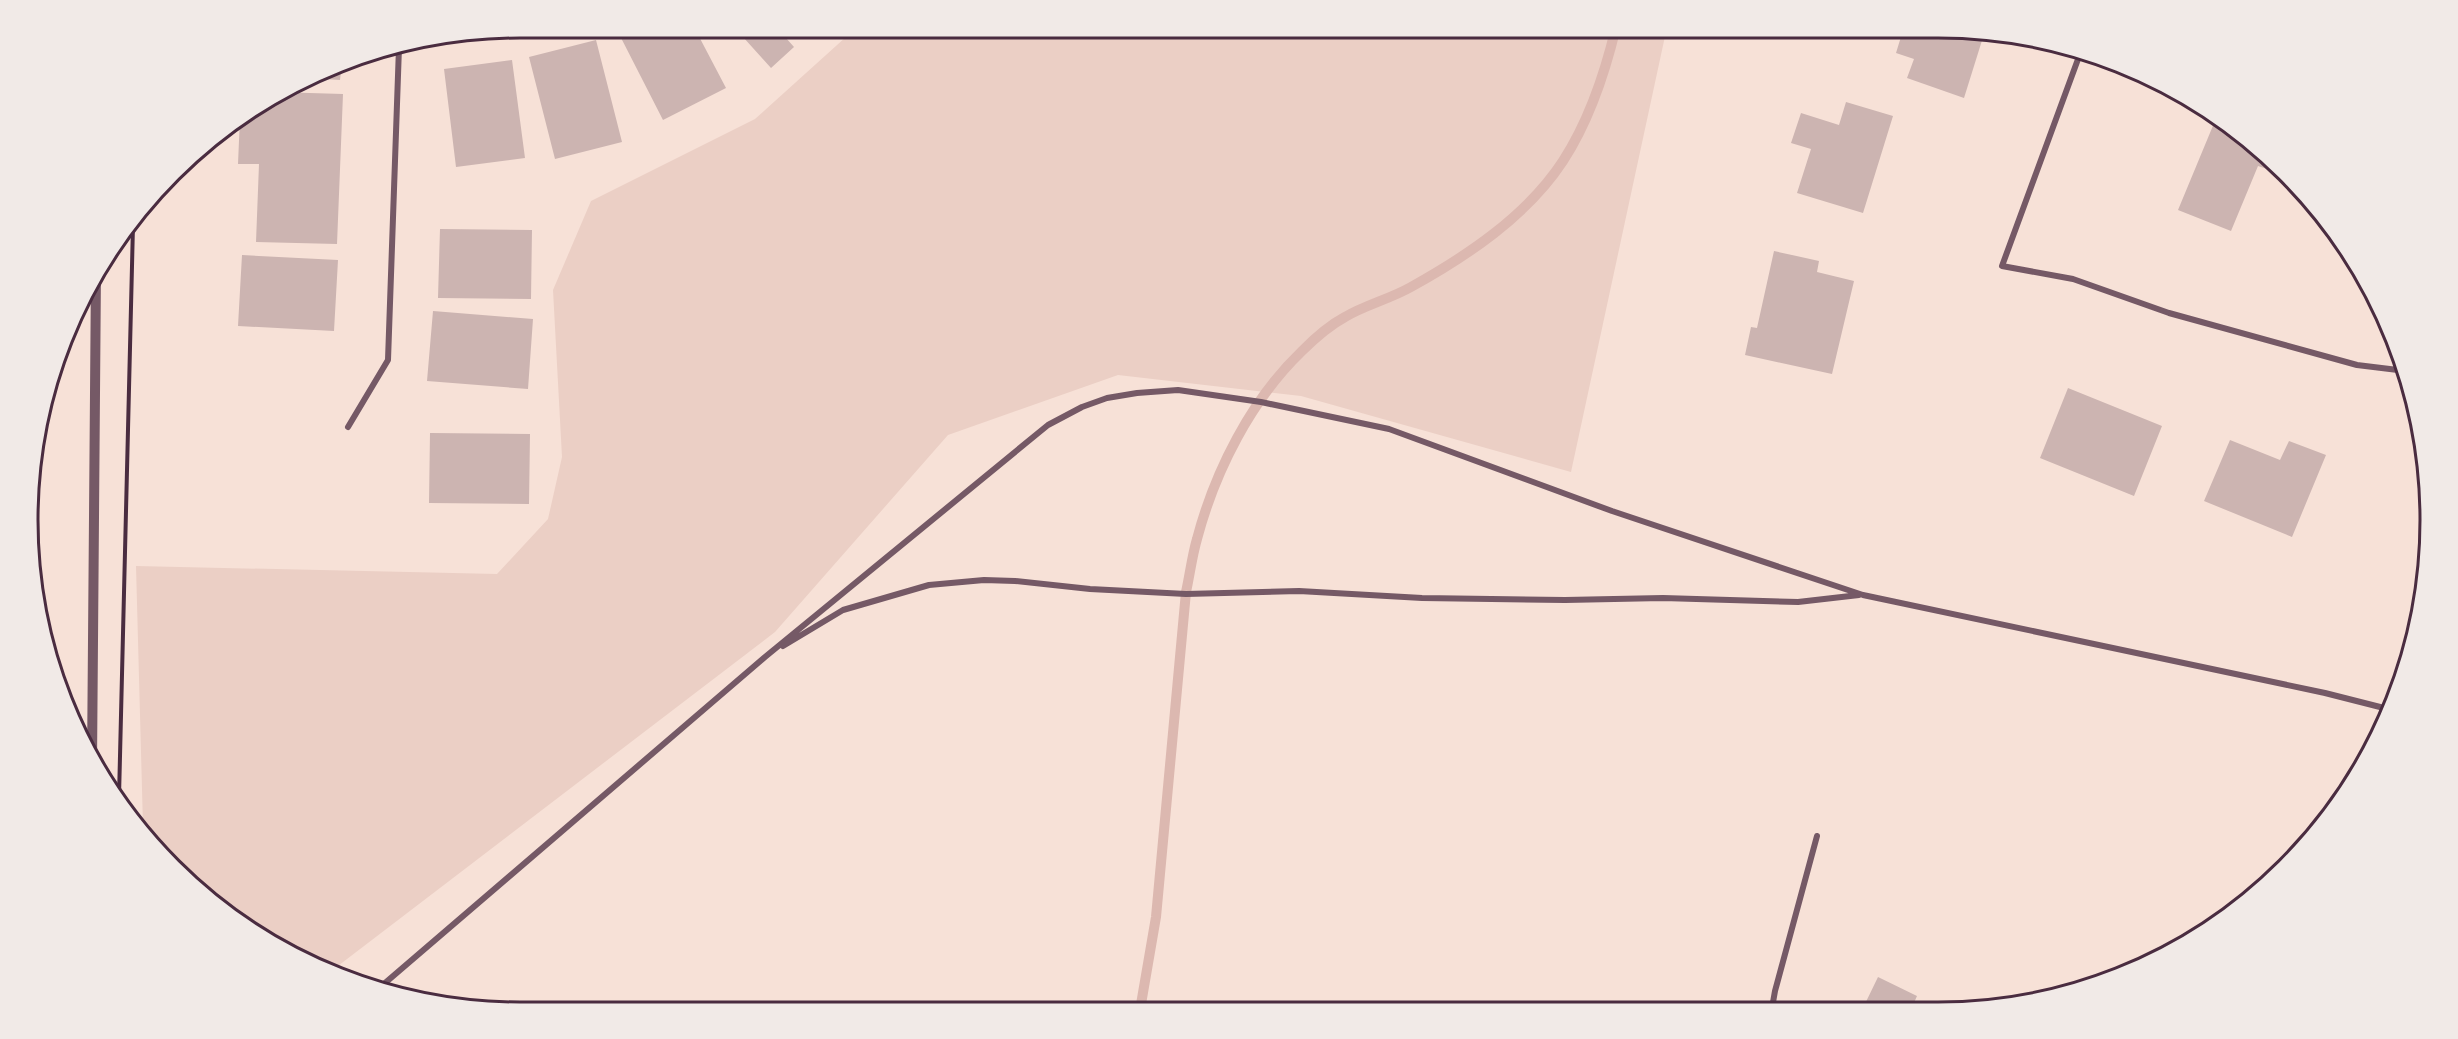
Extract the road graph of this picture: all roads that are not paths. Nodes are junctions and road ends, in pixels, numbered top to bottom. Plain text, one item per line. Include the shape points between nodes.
1 (399, 53) edge
2 (2078, 59) edge
3 (96, 289) edge
4 (2396, 370) edge
5 (348, 427) dead end
6 (1863, 595) junction
7 (765, 657) junction
8 (2382, 708) edge
9 (92, 742) edge
10 (1817, 836) dead end
11 (386, 982) edge
12 (1773, 1002) edge

1 - 5 street via 388,360
2 - 4 street via 2002,266 2073,279 2169,313 2357,365
3 - 9 street
6 - 7 street via 1798,602 1663,597 1445,598 1299,591 1186,594 984,580 929,585 843,610
6 - 7 street via 1612,511 1389,429 1227,396 1178,390 1107,398 1048,425
6 - 8 street
7 - 11 street
10 - 12 street

